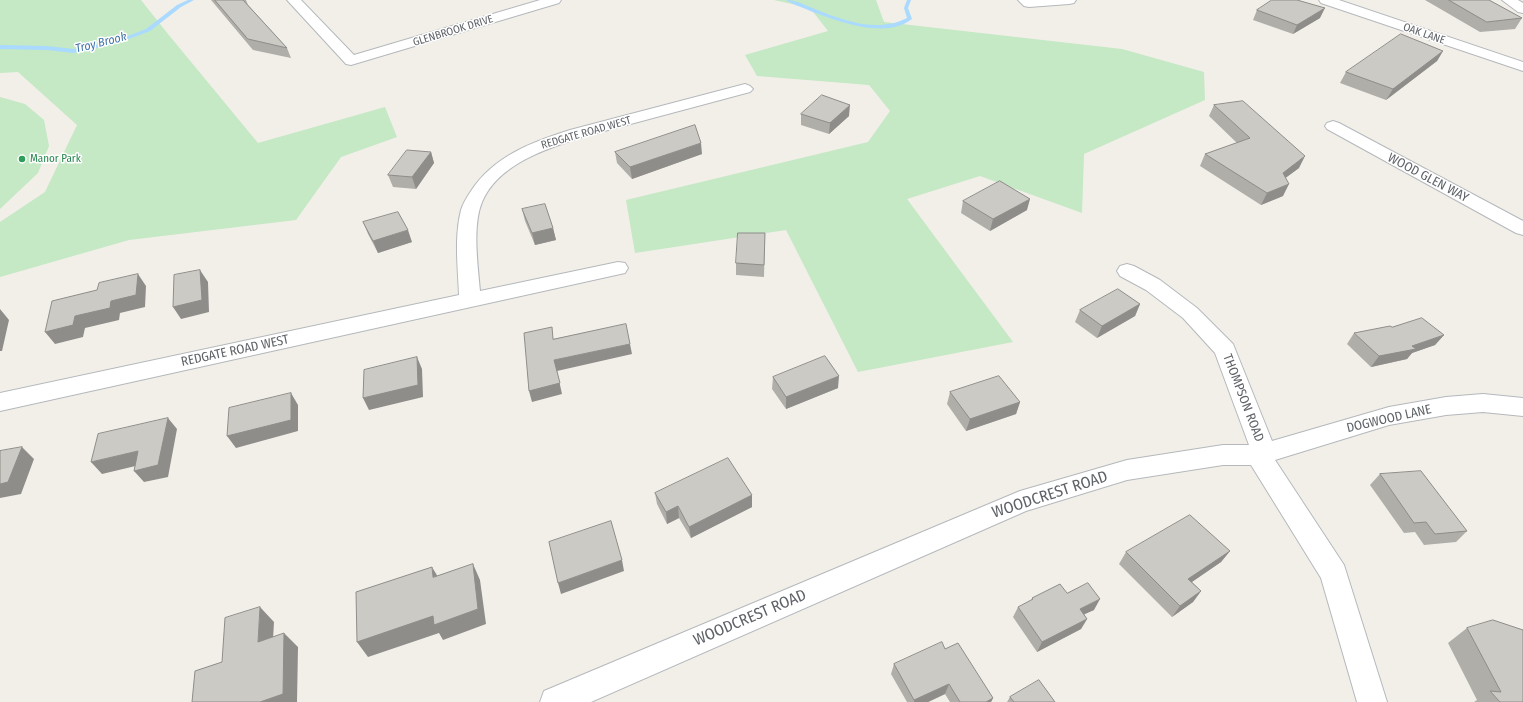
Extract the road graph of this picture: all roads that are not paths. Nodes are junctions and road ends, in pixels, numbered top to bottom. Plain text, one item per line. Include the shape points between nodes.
1 (294, 0) edge
2 (554, 0) edge
3 (1025, 0) edge
4 (1069, 0) edge
5 (1326, 0) edge
6 (1509, 0) edge
7 (1523, 9) edge
8 (1523, 67) edge
9 (745, 89) dead end
10 (1333, 126) dead end
11 (1523, 229) edge
12 (618, 268) dead end
13 (1127, 271) dead end
14 (470, 301) junction
15 (0, 402) edge
16 (1523, 406) edge
17 (1261, 454) junction
18 (556, 702) edge
19 (1372, 702) edge

1 - 2 street, GLENBROOK DRIVE via 351,61
3 - 4 street via 1029,3
5 - 8 street, OAK LANE
6 - 7 street
9 - 14 street, REDGATE ROAD WEST via 554,140 530,150 500,169 484,184 470,209
10 - 11 street, WOOD GLEN WAY
12 - 14 street, REDGATE ROAD WEST
13 - 17 street, THOMPSON ROAD via 1153,285 1190,313 1225,350
14 - 15 street, REDGATE ROAD WEST
16 - 17 street, DOGWOOD LANE via 1483,403 1410,412
17 - 18 street, WOODCREST ROAD via 1223,455 1126,470 1020,502
17 - 19 street via 1334,574

